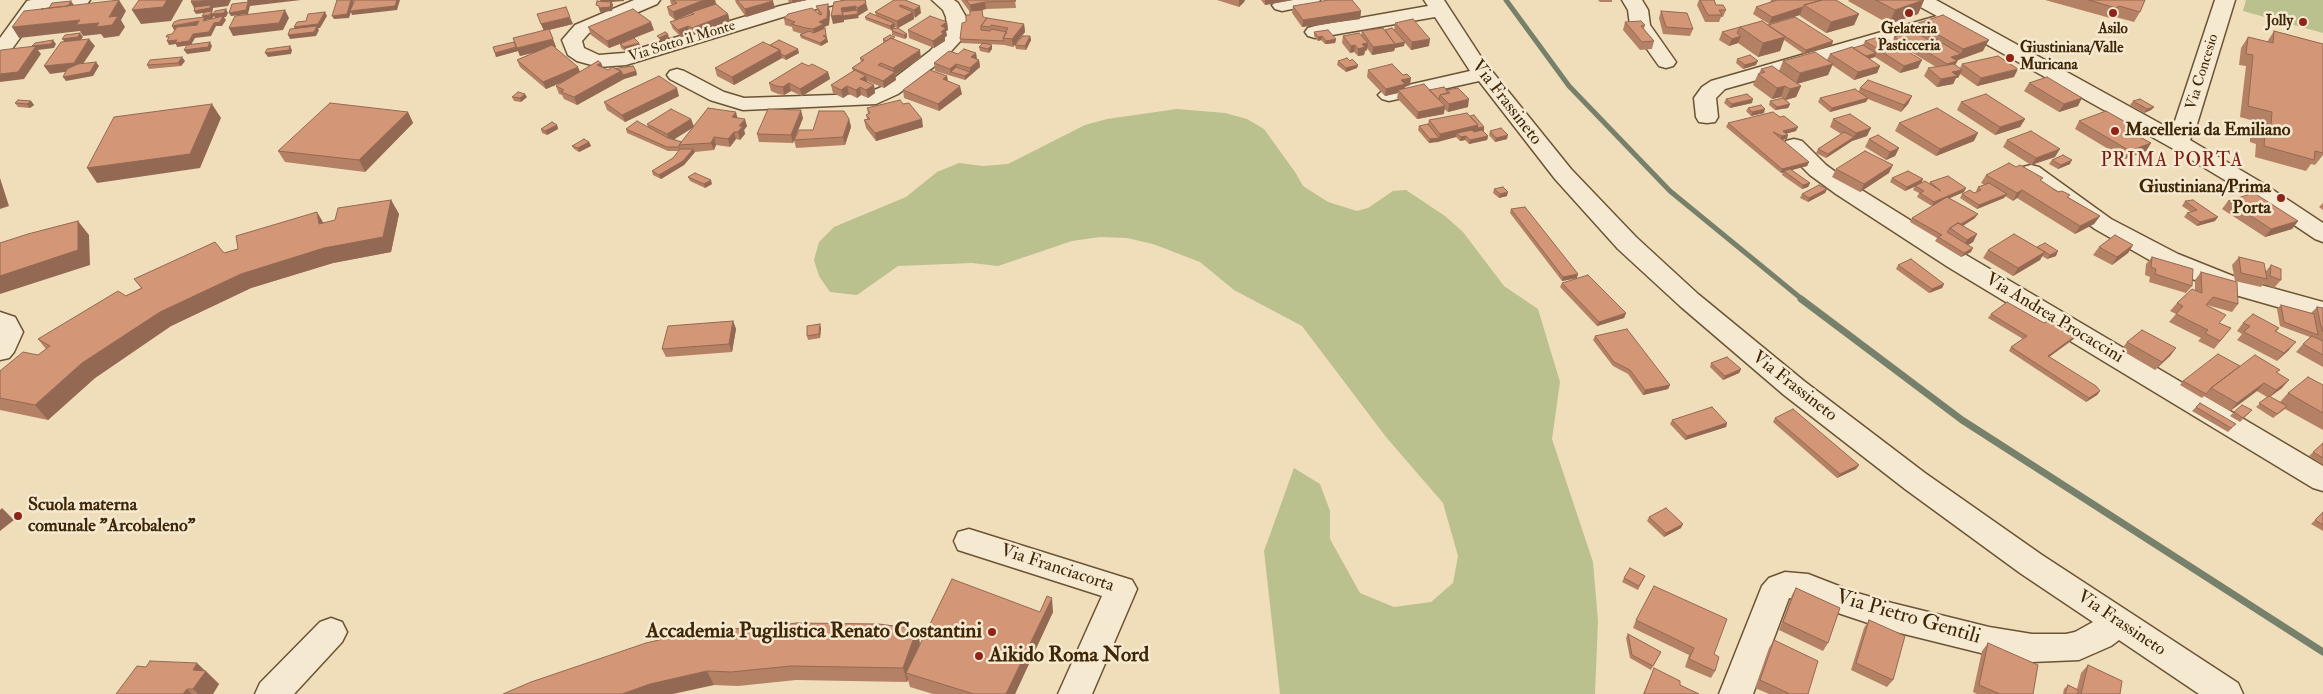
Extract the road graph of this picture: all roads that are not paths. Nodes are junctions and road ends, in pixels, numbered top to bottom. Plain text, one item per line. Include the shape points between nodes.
1 (80, 0) edge
2 (650, 0) edge
3 (831, 0) edge
4 (942, 0) edge
5 (1310, 0) edge
6 (1632, 0) edge
7 (1922, 0) edge
8 (1282, 5) dead end
9 (1437, 5) edge
10 (2223, 6) edge
11 (1953, 18) junction
12 (1314, 32) edge
13 (0, 52) edge
14 (1666, 62) dead end
15 (1483, 74) junction
16 (677, 75) dead end
17 (1389, 96) edge
18 (1708, 117) dead end
19 (2178, 142) junction
20 (1794, 146) dead end
21 (2031, 172) edge
22 (2323, 234) edge
23 (2323, 311) edge
24 (0, 321) edge
25 (0, 351) edge
26 (2323, 480) edge
27 (969, 541) dead end
28 (2117, 622) junction
29 (331, 632) dead end
30 (272, 694) edge
31 (1075, 694) edge
32 (1736, 694) edge
33 (2226, 694) edge

1 - 13 street via 34,5
2 - 3 street, Via Sotto il Monte via 582,29 572,40 575,51 599,61 626,59
4 - 16 street, Via Sotto il Monte via 956,17 957,29 953,38 937,55 891,90 869,100 743,104 717,96
5 - 8 street
6 - 14 street via 1638,10 1640,25
7 - 11 street
9 - 12 street
9 - 15 street, Via Frassineto
10 - 19 street, Via Concesio
11 - 18 street via 1718,85 1705,98
11 - 19 street
15 - 17 street
15 - 28 street, Via Frassineto via 1603,219 1708,318 1908,476
19 - 22 street
20 - 26 street, Via Andrea Procaccini via 1827,178 1876,210
21 - 23 street via 2093,218 2169,260 2240,288
24 - 25 street via 6,323 10,332
27 - 31 street, Via Franciacorta via 1122,589
28 - 32 street, Via Pietro Gentili via 2100,636 2079,646 2032,648 1898,619 1808,587 1785,585 1773,595
28 - 33 street, Via Frassineto
29 - 30 street

